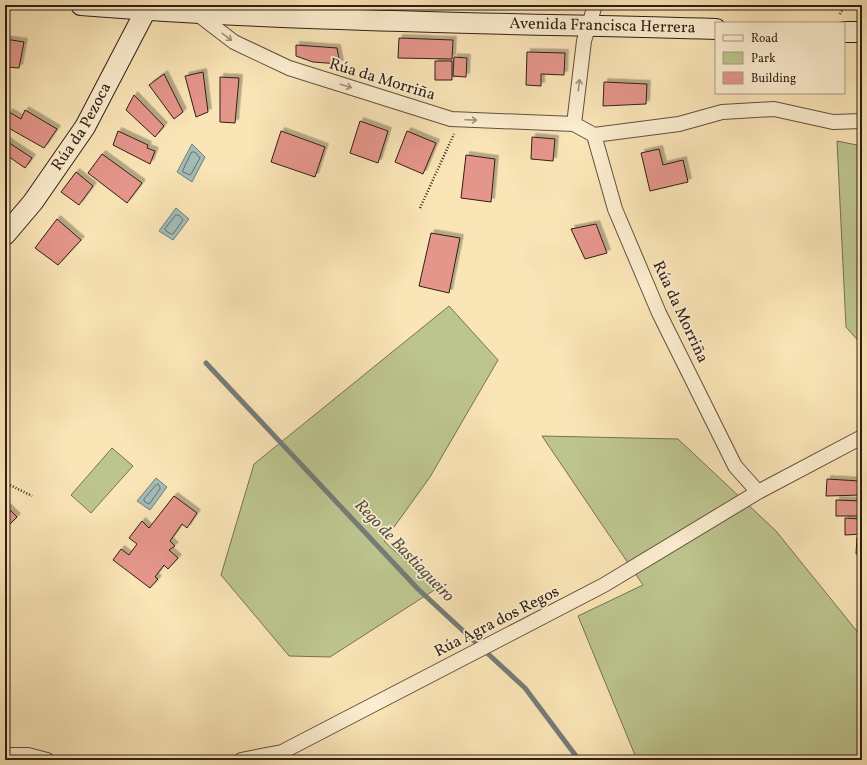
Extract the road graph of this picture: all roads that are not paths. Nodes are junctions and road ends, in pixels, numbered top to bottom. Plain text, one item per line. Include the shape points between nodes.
1 (80, 5) edge
2 (595, 5) edge
3 (146, 10) junction
4 (196, 13) junction
5 (588, 25) junction
6 (715, 29) edge
7 (845, 32) edge
8 (862, 32) edge
9 (862, 121) edge
10 (574, 124) junction
11 (594, 135) junction
12 (5, 235) edge
13 (862, 437) edge
14 (758, 492) junction
15 (5, 754) edge
16 (47, 760) edge
17 (241, 760) edge

1 - 3 street, Avenida Francisca Herrera
2 - 5 street
3 - 4 street, Avenida Francisca Herrera
3 - 12 street, Rúa da Pezoca via 85,127 33,202
4 - 5 street, Avenida Francisca Herrera via 293,18
4 -> 10 street, Rúa da Morriña via 234,42 289,68 451,119
5 - 6 street, Avenida Francisca Herrera
10 -> 5 street
7 - 8 street
9 - 11 street via 833,122 774,109 722,112 679,124
10 - 11 street, Rúa da Morriña
11 - 14 street, Rúa da Morriña via 615,209 659,313 735,466
13 - 14 street, Rúa Agra dos Regos
14 - 17 street, Rúa Agra dos Regos via 604,585 303,742 282,752
15 - 16 street via 28,755

